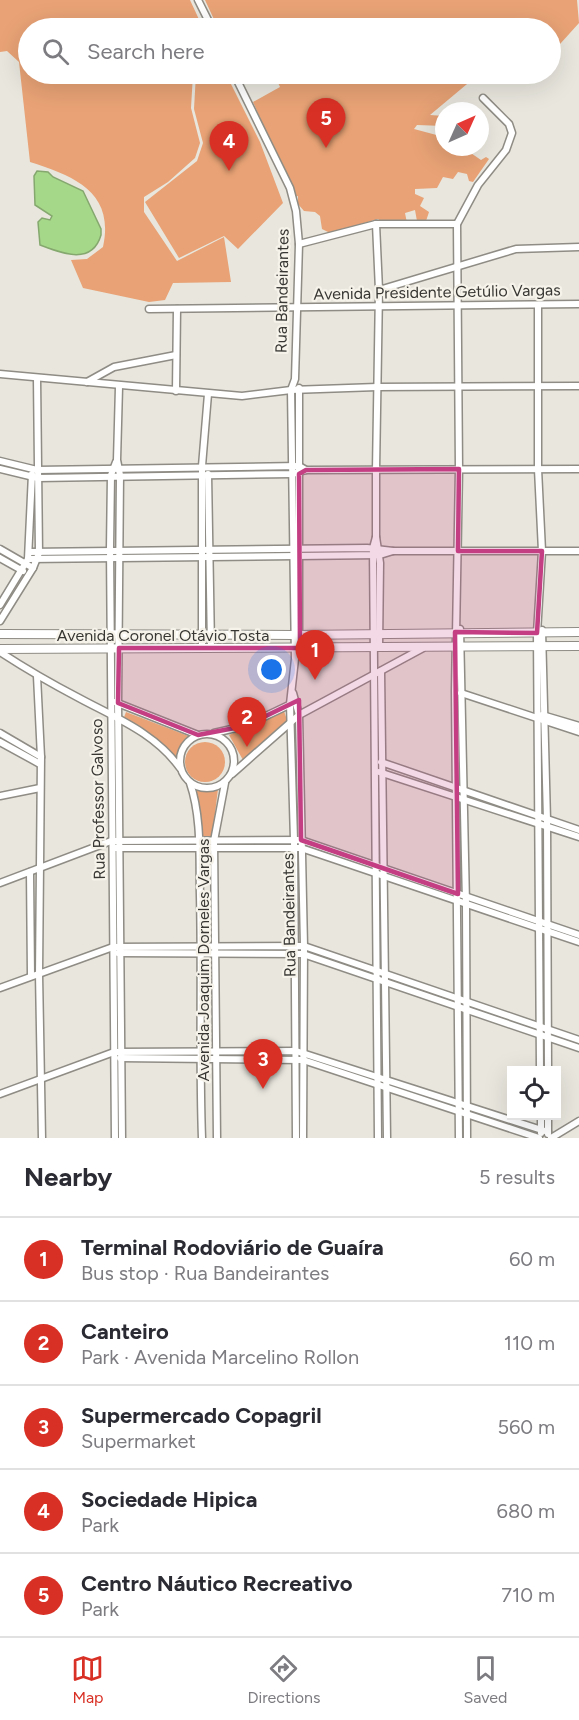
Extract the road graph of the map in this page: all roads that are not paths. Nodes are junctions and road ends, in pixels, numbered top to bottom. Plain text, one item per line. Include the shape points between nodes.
1 (198, 0) edge
2 (207, 18) edge
3 (239, 84) edge
4 (483, 98) dead end
5 (376, 224) junction
6 (457, 224) junction
7 (298, 244) junction
8 (579, 247) edge
9 (457, 265) junction
10 (379, 290) junction
11 (579, 304) edge
12 (538, 305) junction
13 (379, 306) junction
14 (459, 306) junction
15 (295, 307) junction
16 (149, 309) dead end
17 (177, 309) junction
18 (176, 355) junction
19 (0, 374) edge
20 (37, 378) junction
21 (295, 379) junction
22 (87, 382) junction
23 (120, 387) junction
24 (377, 387) junction
25 (458, 387) junction
26 (539, 387) junction
27 (579, 387) edge
28 (291, 390) junction
29 (300, 390) junction
30 (176, 391) junction
31 (208, 394) junction
32 (0, 460) edge
33 (116, 465) junction
34 (205, 466) junction
35 (36, 467) junction
36 (299, 467) junction
37 (0, 469) edge
38 (459, 469) junction
39 (538, 469) junction
40 (579, 469) edge
41 (376, 470) junction
42 (296, 474) junction
43 (111, 475) junction
44 (205, 475) junction
45 (120, 476) junction
46 (35, 478) junction
47 (297, 514) junction
48 (338, 548) junction
49 (0, 549) edge
50 (110, 549) junction
51 (250, 549) junction
52 (293, 549) junction
53 (301, 549) junction
54 (118, 550) junction
55 (579, 550) edge
56 (376, 551) junction
57 (458, 551) junction
58 (542, 551) junction
59 (39, 552) junction
60 (205, 554) junction
61 (76, 555) junction
62 (339, 556) junction
63 (294, 557) junction
64 (301, 557) junction
65 (0, 558) edge
66 (27, 558) junction
67 (114, 558) junction
68 (251, 558) junction
69 (38, 560) junction
70 (33, 568) junction
71 (20, 570) junction
72 (29, 575) junction
73 (297, 594) junction
74 (5, 596) junction
75 (12, 601) junction
76 (0, 605) edge
77 (0, 621) edge
78 (458, 632) junction
79 (579, 632) edge
80 (540, 633) junction
81 (2, 634) edge
82 (206, 634) junction
83 (376, 634) junction
84 (37, 635) junction
85 (115, 635) junction
86 (162, 635) junction
87 (262, 635) junction
88 (297, 635) junction
89 (425, 646) junction
90 (458, 646) junction
91 (541, 646) junction
92 (579, 646) edge
93 (202, 647) junction
94 (211, 647) junction
95 (376, 647) junction
96 (115, 648) junction
97 (164, 648) junction
98 (261, 648) junction
99 (297, 648) junction
100 (38, 649) junction
101 (0, 650) edge
102 (381, 671) junction
103 (37, 676) junction
104 (373, 676) junction
105 (455, 691) junction
106 (293, 692) junction
107 (463, 694) junction
108 (111, 700) junction
109 (297, 701) junction
110 (118, 703) junction
111 (290, 704) junction
112 (110, 715) junction
113 (299, 715) junction
114 (378, 717) junction
115 (541, 717) junction
116 (118, 718) junction
117 (456, 719) junction
118 (463, 719) junction
119 (290, 721) junction
120 (574, 726) edge
121 (579, 732) edge
122 (0, 733) edge
123 (210, 734) junction
124 (198, 735) junction
125 (0, 742) edge
126 (292, 758) junction
127 (300, 759) junction
128 (375, 760) junction
129 (40, 761) junction
130 (383, 763) junction
131 (538, 766) junction
132 (546, 766) junction
133 (114, 767) junction
134 (180, 768) junction
135 (379, 772) junction
136 (232, 774) junction
137 (190, 783) junction
138 (225, 783) junction
139 (40, 788) junction
140 (461, 790) junction
141 (0, 796) edge
142 (461, 798) junction
143 (538, 817) junction
144 (547, 823) junction
145 (539, 824) junction
146 (579, 831) edge
147 (579, 837) edge
148 (298, 840) junction
149 (199, 841) junction
150 (214, 841) junction
151 (113, 845) junction
152 (461, 847) junction
153 (298, 848) junction
154 (199, 849) junction
155 (214, 849) junction
156 (339, 857) junction
157 (39, 869) junction
158 (380, 871) junction
159 (30, 872) junction
160 (539, 874) junction
161 (547, 874) junction
162 (0, 883) edge
163 (116, 891) junction
164 (458, 897) junction
165 (543, 899) junction
166 (466, 900) junction
167 (299, 901) junction
168 (39, 909) junction
169 (30, 910) junction
170 (113, 918) junction
171 (120, 918) junction
172 (381, 924) junction
173 (543, 927) junction
174 (579, 935) edge
175 (579, 942) edge
176 (257, 946) junction
177 (295, 946) junction
178 (304, 946) junction
179 (458, 947) junction
180 (466, 947) junction
181 (201, 949) junction
182 (215, 949) junction
183 (115, 950) junction
184 (257, 953) junction
185 (296, 954) junction
186 (303, 954) junction
187 (341, 962) junction
188 (379, 970) junction
189 (386, 973) junction
190 (39, 974) junction
191 (31, 976) junction
192 (458, 978) junction
193 (466, 978) junction
194 (379, 979) junction
195 (386, 981) junction
196 (0, 988) edge
197 (544, 992) junction
198 (432, 993) junction
199 (299, 996) junction
200 (458, 999) junction
201 (466, 1002) junction
202 (114, 1005) junction
203 (122, 1005) junction
204 (457, 1007) junction
205 (466, 1010) junction
206 (496, 1016) junction
207 (540, 1027) junction
208 (378, 1028) junction
209 (386, 1029) junction
210 (547, 1029) junction
211 (544, 1036) junction
212 (577, 1043) edge
213 (217, 1050) junction
214 (199, 1051) junction
215 (300, 1051) junction
216 (544, 1051) junction
217 (114, 1055) junction
218 (122, 1055) junction
219 (199, 1060) junction
220 (217, 1060) junction
221 (300, 1060) junction
222 (332, 1061) junction
223 (458, 1062) junction
224 (466, 1063) junction
225 (541, 1066) edge
226 (547, 1066) edge
227 (329, 1069) junction
228 (378, 1077) junction
229 (42, 1079) junction
230 (386, 1079) junction
231 (378, 1085) junction
232 (386, 1088) junction
233 (0, 1094) edge
234 (433, 1094) junction
235 (431, 1102) junction
236 (459, 1103) junction
237 (300, 1104) junction
238 (118, 1105) junction
239 (467, 1105) junction
240 (463, 1113) junction
241 (493, 1115) junction
242 (202, 1119) junction
243 (216, 1120) junction
244 (542, 1120) edge
245 (547, 1120) edge
246 (579, 1121) edge
247 (491, 1122) junction
248 (523, 1129) junction
249 (378, 1136) edge
250 (386, 1136) edge
251 (544, 1136) edge
252 (42, 1138) edge
253 (115, 1138) edge
254 (122, 1138) edge
255 (202, 1138) edge
256 (217, 1138) edge
257 (296, 1138) edge
258 (303, 1138) edge
259 (459, 1138) edge
260 (467, 1138) edge

1 - 2 street
3 - 7 street, Rua Bandeirantes via 290,188
4 - 6 street via 509,124 511,141 478,184
5 - 6 street
5 - 7 street
5 - 10 street
6 - 9 street
7 - 15 street, Rua Bandeirantes
8 - 9 street via 516,249
9 - 10 street
9 - 14 street
10 - 13 street
11 - 12 street, Avenida Presidente Getúlio Vargas
12 - 14 street, Avenida Presidente Getúlio Vargas
12 - 26 street
13 - 14 street, Avenida Presidente Getúlio Vargas
13 - 15 street, Avenida Presidente Getúlio Vargas
13 - 24 street
14 - 25 street
15 - 17 street, Avenida Presidente Getúlio Vargas
15 - 21 street, Rua Bandeirantes
16 - 17 street, Avenida Presidente Getúlio Vargas
17 - 18 street
18 - 22 street via 114,367
18 - 30 street
19 - 20 street
20 - 22 street
20 - 35 street
21 - 28 street, Rua Bandeirantes
21 - 29 street, Rua Bandeirantes
22 - 23 street
23 - 30 street
23 - 33 street, Rua Professor Galvoso
24 - 25 street
24 - 29 street
24 - 41 street
25 - 26 street
25 - 38 street
26 - 27 street
26 - 39 street
28 - 29 street
28 - 31 street via 264,396
28 - 36 street, Rua Bandeirantes
29 - 36 street, Rua Bandeirantes
30 - 31 street
31 - 34 street
32 - 35 street
33 - 34 street
33 - 35 street
33 - 43 street, Rua Professor Galvoso
33 - 45 street, Rua Professor Galvoso
34 - 36 street
34 - 44 street
35 - 46 street
36 - 41 street
36 - 42 street
36 - 42 street, Rua Bandeirantes
37 - 46 street
38 - 39 street
38 - 41 street
38 - 57 street
39 - 40 street
39 - 58 street
41 - 56 street
42 - 44 street
42 - 47 street, Rua Bandeirantes
43 - 45 street
43 - 46 street
43 - 50 street, Rua Professor Galvoso
44 - 45 street
44 - 60 street
45 - 54 street, Rua Professor Galvoso
46 - 59 street
46 - 66 street
47 - 52 street, Rua Bandeirantes
47 - 53 street, Rua Bandeirantes
48 - 53 street
48 - 56 street
48 - 62 street
49 - 66 street
50 - 54 street
50 - 61 street
50 - 67 street, Rua Professor Galvoso
51 - 52 street
51 - 60 street
51 - 68 street
52 - 53 street
52 - 63 street, Rua Bandeirantes
53 - 64 street, Rua Bandeirantes
54 - 60 street
54 - 67 street, Rua Professor Galvoso
55 - 58 street
56 - 57 street
56 - 62 street
56 - 83 street
57 - 58 street
57 - 78 street
58 - 80 street
59 - 61 street
59 - 66 street
59 - 69 street
60 - 67 street
60 - 68 street
60 - 82 street
61 - 67 street
61 - 69 street
62 - 64 street
63 - 64 street
63 - 68 street
63 - 73 street, Rua Bandeirantes
64 - 73 street, Rua Bandeirantes
65 - 71 street
66 - 69 street
66 - 70 street
66 - 71 street
67 - 85 street, Rua Professor Galvoso
69 - 70 street
70 - 72 street
71 - 72 street
71 - 74 street
72 - 75 street
73 - 88 street, Rua Bandeirantes
74 - 75 street
74 - 76 street
75 - 77 street
78 - 80 main road, Avenida Coronel Otávio Tosta
78 - 83 main road, Avenida Coronel Otávio Tosta
78 - 90 street
79 - 80 main road, Avenida Coronel Otávio Tosta
80 - 91 street
81 - 84 main road, Avenida Coronel Otávio Tosta
82 - 86 main road, Avenida Coronel Otávio Tosta
82 - 87 main road, Avenida Coronel Otávio Tosta
82 - 93 street
82 - 94 street
83 - 88 main road, Avenida Coronel Otávio Tosta
83 - 95 street
84 - 85 main road, Avenida Coronel Otávio Tosta
84 - 100 main road
85 - 86 main road, Avenida Coronel Otávio Tosta
85 - 96 street, Rua Professor Galvoso
86 - 97 main road
87 - 88 main road, Avenida Coronel Otávio Tosta
87 - 98 main road
88 - 99 street, Rua Bandeirantes
89 - 90 main road, Avenida Coronel Otávio Tosta
89 - 95 main road, Avenida Coronel Otávio Tosta
89 - 102 street
90 - 91 main road, Avenida Coronel Otávio Tosta
90 - 105 street
90 - 107 street
91 - 92 main road, Avenida Coronel Otávio Tosta
91 - 115 street
93 - 94 main road, Avenida Coronel Otávio Tosta
93 - 97 main road, Avenida Coronel Otávio Tosta
94 - 98 main road, Avenida Coronel Otávio Tosta
95 - 99 main road, Avenida Coronel Otávio Tosta
95 - 104 street
96 - 97 main road, Avenida Coronel Otávio Tosta
96 - 100 main road, Avenida Coronel Otávio Tosta
96 - 108 street, Rua Professor Galvoso
96 - 110 street, Rua Professor Galvoso
98 - 99 main road, Avenida Coronel Otávio Tosta
99 - 106 street, Rua Bandeirantes
100 - 101 main road, Avenida Coronel Otávio Tosta
101 - 103 street
102 - 104 street
102 - 114 street
103 - 112 street
103 - 129 street
104 - 113 street
104 - 114 street
105 - 107 street
105 - 117 street
106 - 109 street, Rua Bandeirantes
106 - 111 street, Rua Bandeirantes
107 - 115 street
107 - 118 street
108 - 110 street
108 - 112 street, Rua Professor Galvoso
109 - 111 street
109 - 113 street, Rua Bandeirantes
110 - 116 street, Rua Professor Galvoso
110 - 124 street
111 - 119 street, Rua Bandeirantes
111 - 123 street via 245,726
112 - 116 street
112 - 133 street, Rua Professor Galvoso
113 - 119 street
113 - 127 street, Rua Bandeirantes
114 - 128 street
114 - 130 street
115 - 120 street
115 - 131 street
115 - 132 street
116 - 133 street, Rua Professor Galvoso
116 - 134 street via 155,741
117 - 118 street
117 - 140 street
118 - 140 street
119 - 126 street, Rua Bandeirantes
119 - 136 street
120 - 121 street
122 - 129 street
123 - 124 street
123 - 136 street via 229,744 234,753
124 - 134 street via 183,748
125 - 129 street
126 - 127 street
126 - 148 street, Rua Bandeirantes
127 - 148 street, Rua Bandeirantes
128 - 130 street
128 - 135 street
129 - 139 street
130 - 135 street
130 - 140 street
131 - 132 street
131 - 143 street
132 - 144 street
133 - 151 street, Rua Professor Galvoso
134 - 137 street
135 - 142 street
135 - 158 street
136 - 138 street
137 - 138 street via 201,788
137 - 149 street, Avenida Joaquim Dorneles Vargas
138 - 150 street, Avenida Joaquim Dorneles Vargas
139 - 141 street
139 - 157 street
140 - 142 street
140 - 143 street
142 - 145 street
142 - 152 street
143 - 144 street
143 - 145 street
144 - 145 street
144 - 146 street
144 - 147 street
144 - 161 street
145 - 160 street
148 - 150 street
148 - 153 street, Rua Bandeirantes
148 - 156 street
149 - 150 street
149 - 151 street
149 - 154 street, Avenida Joaquim Dorneles Vargas
150 - 155 street, Avenida Joaquim Dorneles Vargas
151 - 154 street
151 - 157 street
151 - 163 street, Rua Professor Galvoso
152 - 164 street
152 - 166 street
153 - 155 street
153 - 156 street
153 - 167 street, Rua Bandeirantes
154 - 155 street
154 - 181 street, Avenida Joaquim Dorneles Vargas
155 - 182 street, Avenida Joaquim Dorneles Vargas
156 - 158 street
157 - 159 street
157 - 168 street
158 - 164 street
158 - 172 street
159 - 162 street
159 - 169 street
160 - 161 street
160 - 165 street
161 - 165 street
163 - 170 street, Rua Professor Galvoso
163 - 171 street, Rua Professor Galvoso
164 - 166 street
164 - 179 street
165 - 173 street
166 - 173 street
166 - 180 street
167 - 177 street, Rua Bandeirantes
167 - 178 street, Rua Bandeirantes
168 - 169 street
168 - 190 street
169 - 191 street
170 - 171 street
170 - 183 street, Rua Professor Galvoso
171 - 183 street, Rua Professor Galvoso
172 - 188 street
172 - 189 street
173 - 174 street
173 - 175 street
173 - 197 street
176 - 177 street
176 - 182 street
176 - 184 street
177 - 178 street
177 - 185 street, Rua Bandeirantes
178 - 186 street, Rua Bandeirantes
178 - 187 street
179 - 180 street
179 - 192 street
180 - 193 street
181 - 182 street
181 - 183 street
181 - 214 street, Avenida Joaquim Dorneles Vargas
182 - 184 street
182 - 213 street, Avenida Joaquim Dorneles Vargas
183 - 190 street
183 - 202 street, Rua Professor Galvoso
183 - 203 street, Rua Professor Galvoso
184 - 185 street
185 - 186 street
185 - 199 street, Rua Bandeirantes
186 - 187 street
186 - 199 street, Rua Bandeirantes
187 - 188 street
187 - 194 street
188 - 189 street
188 - 194 street
189 - 195 street
189 - 198 street
190 - 191 street
190 - 229 street
191 - 196 street
192 - 193 street
192 - 200 street
193 - 201 street
194 - 195 street
194 - 208 street
195 - 198 street
195 - 209 street
197 - 207 street
197 - 210 street
198 - 200 street
198 - 204 street
199 - 215 street, Rua Bandeirantes
200 - 201 street
200 - 204 street
201 - 205 street
201 - 206 street
202 - 203 street
202 - 217 street, Rua Professor Galvoso
203 - 218 street, Rua Professor Galvoso
204 - 205 street
204 - 223 street
205 - 206 street
205 - 224 street
206 - 207 street
206 - 211 street
207 - 210 street
207 - 211 street
208 - 209 street
208 - 228 street
209 - 230 street
210 - 211 street
210 - 212 street
211 - 212 street
211 - 216 street
213 - 214 street
213 - 215 street
213 - 220 street, Avenida Joaquim Dorneles Vargas
214 - 218 street
214 - 219 street, Avenida Joaquim Dorneles Vargas
215 - 221 street, Rua Bandeirantes
215 - 222 street
216 - 225 street
216 - 226 street
217 - 218 street
217 - 229 street
217 - 238 street, Rua Professor Galvoso
218 - 219 street
218 - 238 street, Rua Professor Galvoso
219 - 220 street
219 - 242 street, Avenida Joaquim Dorneles Vargas
220 - 221 street
220 - 243 street, Avenida Joaquim Dorneles Vargas
221 - 227 street
221 - 237 street, Rua Bandeirantes
222 - 227 street
222 - 228 street
223 - 224 street
223 - 236 street
224 - 239 street
227 - 231 street
228 - 230 street
228 - 231 street
229 - 233 street
229 - 252 street
230 - 232 street
230 - 234 street
231 - 232 street
231 - 249 street
232 - 235 street
232 - 250 street
234 - 235 street
234 - 236 street
235 - 240 street
236 - 239 street
236 - 240 street
237 - 257 street, Rua Bandeirantes
237 - 258 street, Rua Bandeirantes
238 - 253 street, Rua Professor Galvoso
238 - 254 street, Rua Professor Galvoso
239 - 240 street
239 - 241 street
240 - 247 street
240 - 259 street
240 - 260 street
241 - 247 street
241 - 248 street
242 - 243 street
242 - 255 street, Avenida Joaquim Dorneles Vargas
243 - 256 street, Avenida Joaquim Dorneles Vargas
244 - 251 street
245 - 251 street
246 - 251 street
247 - 248 street
248 - 251 street
249 - 250 street
259 - 260 street

